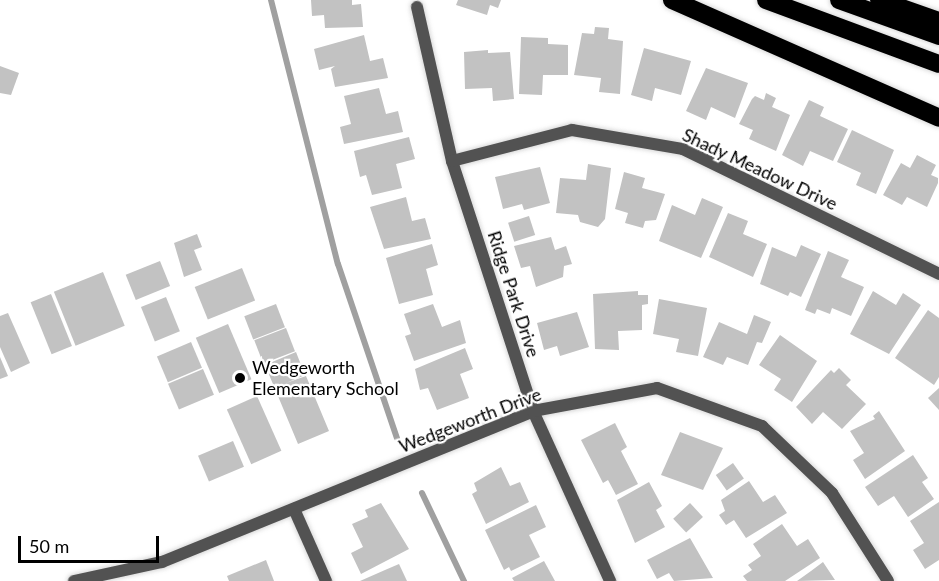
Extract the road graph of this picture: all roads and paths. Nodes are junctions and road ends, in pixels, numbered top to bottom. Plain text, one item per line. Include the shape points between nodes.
1 (672, 0) edge
2 (766, 0) edge
3 (839, 0) edge
4 (879, 0) edge
5 (417, 7) dead end
6 (939, 21) edge
7 (939, 36) edge
8 (939, 64) edge
9 (939, 118) edge
10 (452, 161) junction
11 (939, 274) edge
12 (533, 411) junction
13 (294, 509) junction
14 (88, 580) edge
15 (74, 581) edge
16 (326, 581) edge
17 (610, 581) edge
18 (888, 581) edge

1 - 9 highway
2 - 8 highway
3 - 7 highway
4 - 6 highway
5 - 10 street, Ridge Park Drive
10 - 11 street, Shady Meadow Drive via 572,130 683,149
10 - 12 street, Ridge Park Drive
12 - 13 street, Wedgeworth Drive
12 - 17 street, Ridge Park Drive
12 - 18 street, Wedgeworth Drive via 657,388 762,426 832,493
13 - 14 street, Wedgeworth Drive via 162,562
13 - 16 street
14 - 15 street, Wedgeworth Drive

